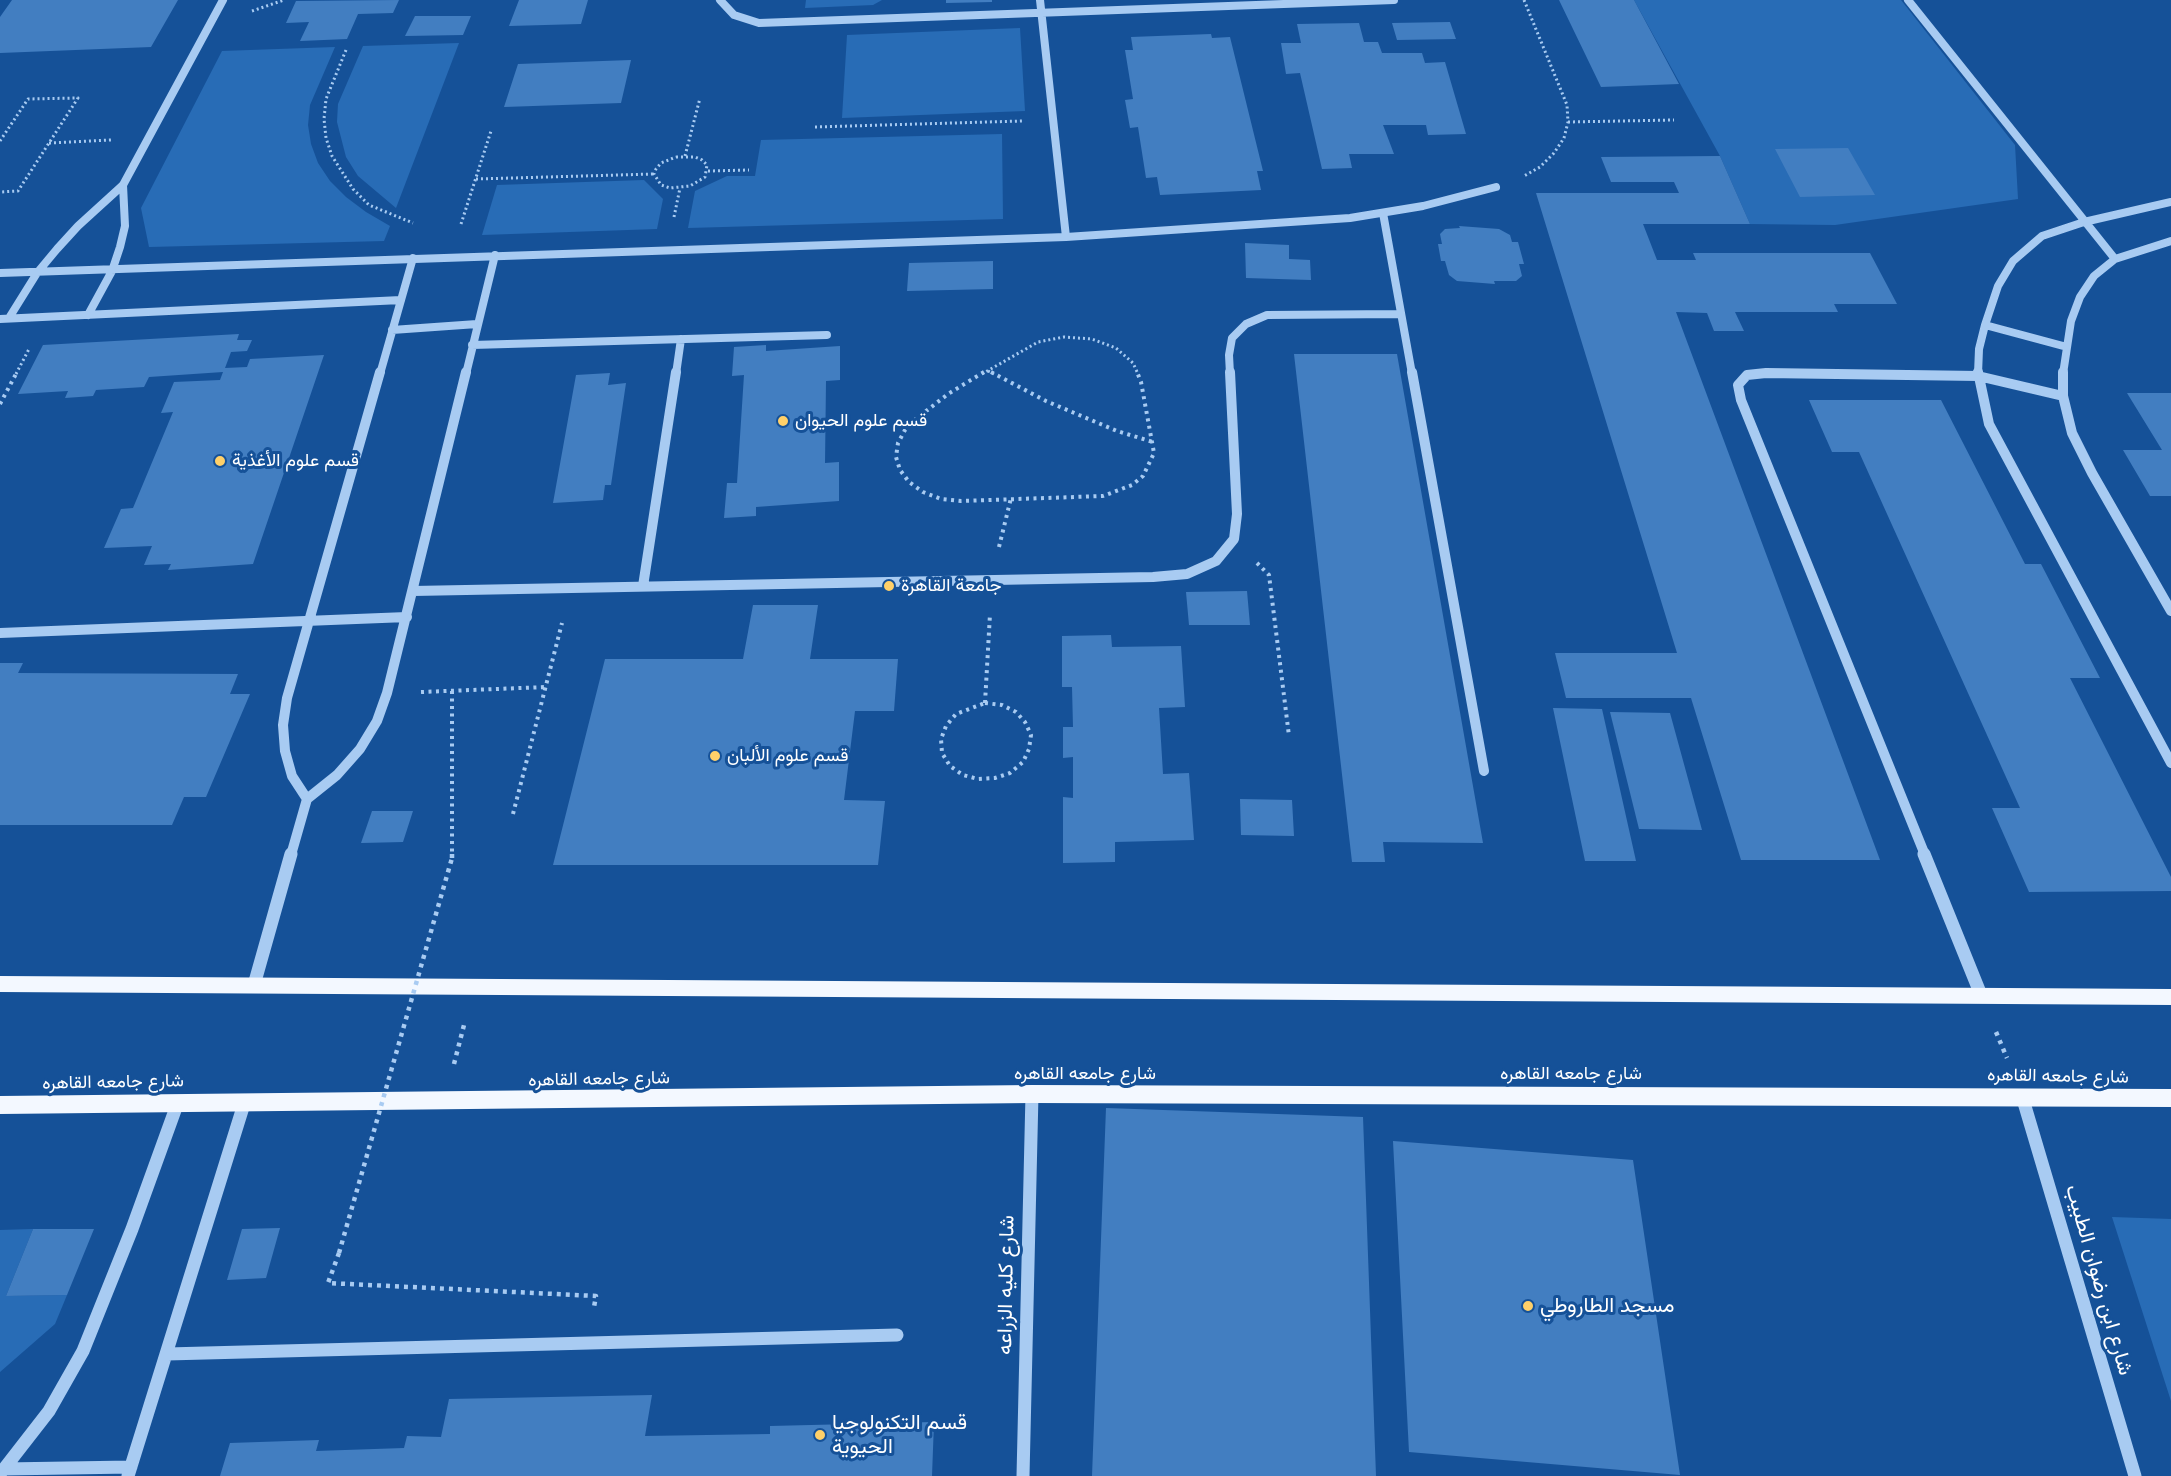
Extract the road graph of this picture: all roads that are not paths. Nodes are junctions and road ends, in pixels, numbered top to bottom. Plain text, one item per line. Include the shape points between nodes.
1 (223, 0) edge
2 (720, 0) edge
3 (1040, 0) edge
4 (1394, 0) edge
5 (1908, 0) edge
6 (1283, 2) edge
7 (1041, 13) junction
8 (123, 185) junction
9 (1496, 187) road end
10 (2171, 202) edge
11 (1383, 213) junction
12 (2084, 222) junction
13 (1066, 237) junction
14 (2171, 241) edge
15 (495, 255) junction
16 (413, 258) junction
17 (2115, 259) junction
18 (112, 271) junction
19 (0, 273) edge
20 (37, 273) junction
21 (401, 300) junction
22 (1400, 314) junction
23 (88, 315) junction
24 (4, 319) edge
25 (477, 324) junction
26 (1985, 325) junction
27 (392, 330) junction
28 (827, 335) dead end
29 (681, 339) junction
30 (472, 345) junction
31 (2067, 347) junction
32 (1978, 376) junction
33 (2063, 396) junction
34 (644, 586) junction
35 (413, 591) junction
36 (2171, 611) edge
37 (407, 617) junction
38 (310, 621) junction
39 (0, 633) edge
40 (2171, 763) edge
41 (1485, 771) dead end
42 (307, 799) junction
43 (0, 984) edge
44 (254, 985) junction
45 (1981, 996) junction
46 (2171, 997) edge
47 (1032, 1094) junction
48 (2022, 1096) junction
49 (2171, 1098) edge
50 (178, 1102) junction
51 (244, 1104) junction
52 (0, 1105) edge
53 (897, 1335) dead end
54 (167, 1354) junction
55 (2, 1471) edge
56 (130, 1471) edge
57 (1023, 1476) edge
58 (2134, 1476) edge

1 - 8 street
2 - 7 street via 734,15 759,22
3 - 7 street
4 - 6 street
5 - 12 street
6 - 7 street
7 - 13 street
8 - 18 street via 124,226
8 - 20 street via 78,226
9 - 11 street
10 - 12 street
11 - 13 street
11 - 22 street
12 - 17 street
12 - 26 street via 2042,236 2013,261 1998,286
13 - 15 street
14 - 17 street
15 - 16 street
15 - 25 street
16 - 18 street
16 - 21 street
17 - 31 street via 2094,276 2080,297
18 - 20 street
18 - 23 street
19 - 20 street
20 - 24 street
21 - 23 street
21 - 27 street
22 - 34 street via 1267,315 1246,324 1232,338 1229,355 1238,514 1234,539 1216,561 1187,574
22 - 41 street
23 - 24 street
25 - 27 street
25 - 30 street
26 - 31 street
26 - 32 street via 1978,349
27 - 38 street
28 - 29 street
29 - 30 street
29 - 34 street
30 - 35 street
31 - 33 street
32 - 33 street
32 - 40 street via 1989,424
32 - 45 street via 1767,373 1747,375 1738,385
33 - 36 street via 2072,433 2092,473
34 - 35 street
35 - 37 street
37 - 38 street
37 - 42 street via 377,721 360,749 337,775
38 - 39 street
38 - 42 street via 283,724 292,776
42 - 44 street
43 - 44 main road
44 - 45 main road
45 - 46 main road
47 - 48 main road, شارع جامعه القاهره
47 - 51 main road, شارع جامعه القاهره
47 - 57 street, شارع كليه الزراعه
48 - 49 main road, شارع جامعه القاهره
48 - 58 street, شارع ابن رضوان الطبيب
50 - 51 main road, شارع جامعه القاهره
50 - 52 main road, شارع جامعه القاهره
50 - 55 street via 83,1351 49,1411
51 - 54 street
53 - 54 street
54 - 56 street
55 - 56 street

